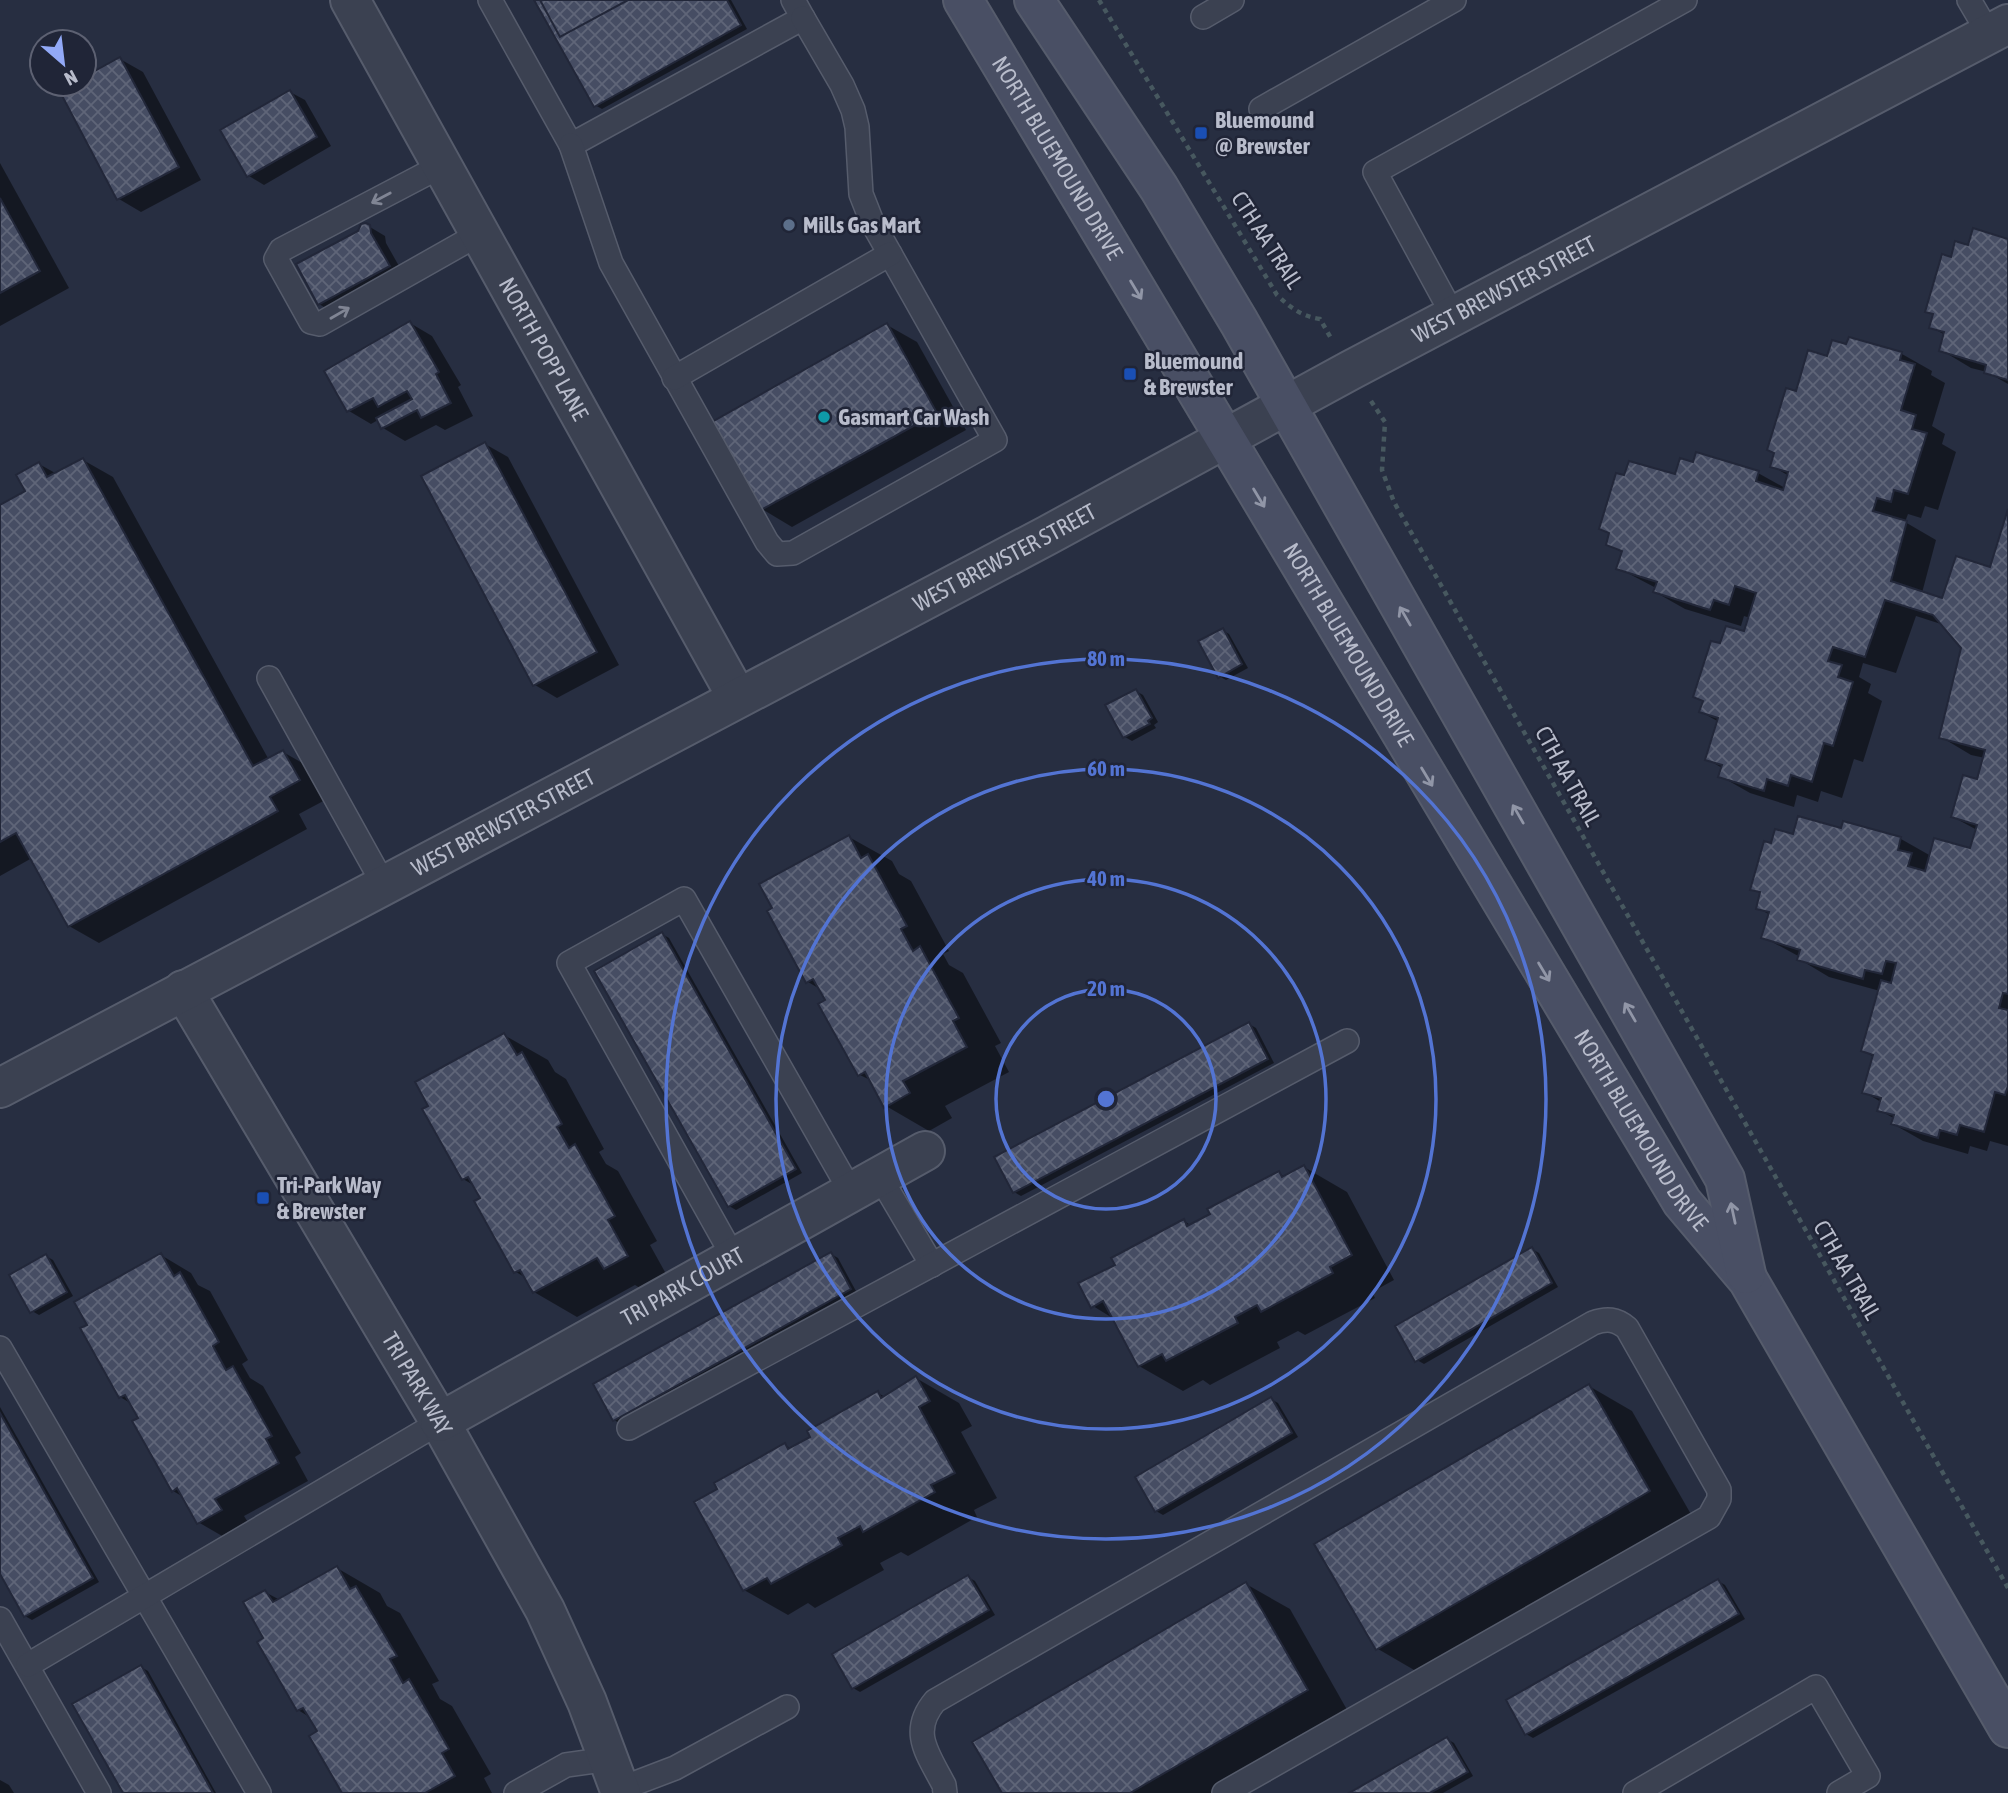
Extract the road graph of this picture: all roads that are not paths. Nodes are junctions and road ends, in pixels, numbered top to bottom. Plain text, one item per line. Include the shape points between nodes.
1 (350, 0) edge
2 (490, 0) edge
3 (963, 0) edge
4 (1034, 0) edge
5 (1232, 0) edge
6 (1454, 0) edge
7 (1685, 0) edge
8 (1969, 0) edge
9 (798, 9) edge
10 (1203, 17) dead end
11 (1998, 29) edge
12 (1261, 109) dead end
13 (572, 145) junction
14 (441, 166) junction
15 (479, 234) junction
16 (890, 254) junction
17 (1454, 317) junction
18 (674, 378) junction
19 (1285, 406) junction
20 (1224, 439) junction
21 (269, 678) dead end
22 (737, 697) junction
23 (384, 885) junction
24 (183, 990) junction
25 (1347, 1041) dead end
26 (0, 1088) edge
27 (925, 1151) dead end
28 (865, 1184) junction
29 (734, 1258) junction
30 (932, 1265) junction
31 (1748, 1280) junction
32 (0, 1348) edge
33 (440, 1422) junction
34 (629, 1428) dead end
35 (145, 1595) junction
36 (0, 1619) edge
37 (28, 1665) junction
38 (787, 1707) dead end
39 (2008, 1728) edge
40 (616, 1780) edge
41 (99, 1793) edge
42 (259, 1793) edge
43 (516, 1793) edge
44 (945, 1793) edge
45 (1224, 1793) edge
46 (1635, 1793) edge
47 (1839, 1793) edge

1 - 14 street, NORTH POPP LANE
2 - 13 lane
3 -> 20 main road, NORTH BLUEMOUND DRIVE
4 - 19 main road, NORTH BLUEMOUND DRIVE via 1159,188
5 - 10 lane
6 - 12 lane
7 - 17 lane via 1376,172
8 - 11 lane
9 - 13 lane
9 - 16 lane via 853,110 861,194
11 - 17 street, WEST BREWSTER STREET
13 - 18 lane via 611,263
14 - 15 street, NORTH POPP LANE
14 -> 15 lane via 281,250 276,259 310,322 320,324
15 - 22 street, NORTH POPP LANE
16 - 18 lane
16 - 18 lane via 995,440 793,553 777,554
17 - 19 street, WEST BREWSTER STREET
19 - 20 street, WEST BREWSTER STREET
31 -> 19 main road, NORTH BLUEMOUND DRIVE via 1725,1179
20 - 22 street, WEST BREWSTER STREET
20 -> 31 main road, NORTH BLUEMOUND DRIVE via 1682,1202
21 - 23 lane
22 - 23 street, WEST BREWSTER STREET
23 - 24 street, WEST BREWSTER STREET
24 - 26 street, WEST BREWSTER STREET
24 - 33 street, TRI PARK WAY
25 - 30 lane
27 - 28 street, TRI PARK COURT
28 - 29 street, TRI PARK COURT
28 - 29 lane via 684,899 569,962
28 - 30 lane
29 - 33 street, TRI PARK COURT
30 - 34 lane
31 - 39 main road, NORTH BLUEMOUND DRIVE
32 - 35 lane
33 - 35 lane
33 - 40 street, TRI PARK WAY via 545,1610
35 - 37 lane
35 - 42 lane
36 - 37 lane
37 - 41 lane
38 - 40 lane via 675,1768
40 - 43 lane via 566,1765
44 - 45 lane via 920,1728 935,1701 1593,1323 1603,1319 1628,1328 1719,1490 1709,1517
46 - 47 lane via 1816,1687 1868,1776

